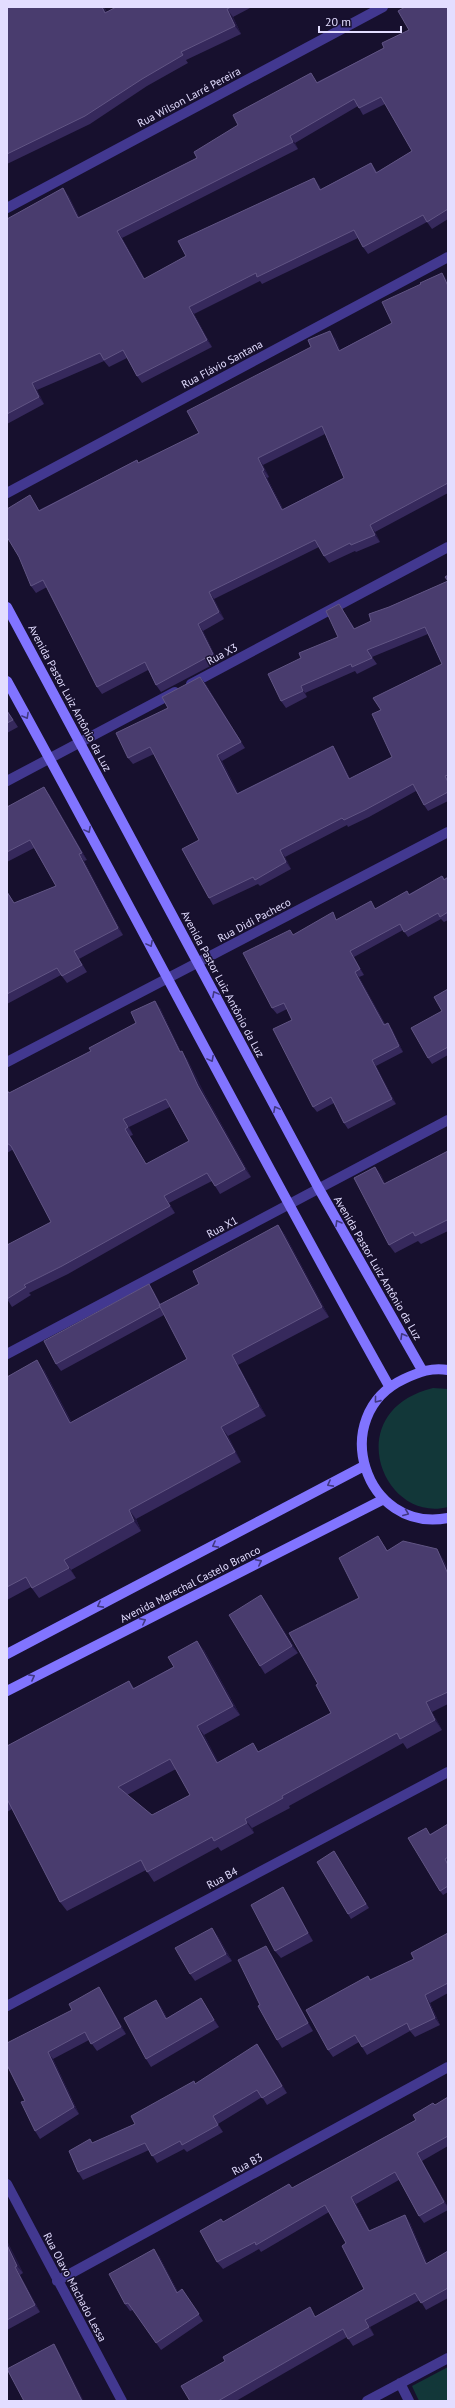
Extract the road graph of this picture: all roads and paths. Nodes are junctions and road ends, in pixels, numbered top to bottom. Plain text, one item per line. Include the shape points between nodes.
1 (383, 7) edge
2 (7, 208) edge
3 (448, 257) edge
4 (7, 493) edge
5 (448, 547) edge
6 (7, 607) edge
7 (7, 681) edge
8 (80, 742) junction
9 (50, 758) junction
10 (7, 781) edge
11 (448, 832) edge
12 (198, 963) junction
13 (167, 977) junction
14 (7, 1062) edge
15 (448, 1120) edge
16 (319, 1189) junction
17 (288, 1205) junction
18 (7, 1354) edge
19 (422, 1370) junction
20 (448, 1370) edge
21 (389, 1386) junction
22 (364, 1466) junction
23 (384, 1499) junction
24 (448, 1518) edge
25 (7, 1654) edge
26 (7, 1691) edge
27 (448, 1772) edge
28 (7, 2006) edge
29 (448, 2067) edge
30 (7, 2184) edge
31 (57, 2281) junction
32 (448, 2358) edge
33 (400, 2383) junction
34 (122, 2401) edge
35 (367, 2401) edge
36 (409, 2401) edge

1 - 2 street, Rua Wilson Larré Pereira
3 - 4 street, Rua Flávio Santana
5 - 8 street, Rua X3
6 - 8 street, Avenida Pastor Luiz Antônio da Luz
7 -> 9 street
8 - 9 street, Rua X3
8 - 12 street, Avenida Pastor Luiz Antônio da Luz
9 - 10 street, Rua X3
9 -> 13 street
11 - 12 street, Rua Didi Pacheco
12 - 13 street, Rua Didi Pacheco
16 -> 12 street, Avenida Pastor Luiz Antônio da Luz
13 - 14 street, Rua Didi Pacheco
13 -> 17 street
15 - 16 street, Rua X1
16 - 17 street, Rua X1
19 -> 16 street, Avenida Pastor Luiz Antônio da Luz
17 - 18 street, Rua X1
17 - 21 street
19 - 20 street
19 - 21 street
21 -> 22 street via 374,1402 365,1422 361,1444
22 - 23 street via 372,1484
22 -> 25 street, Avenida Marechal Castelo Branco
23 -> 24 street via 400,1511 420,1518
26 -> 23 street, Avenida Marechal Castelo Branco
27 - 28 street, Rua B4
29 - 31 street, Rua B3
30 - 31 street, Rua Olavo Machado Lessa
31 - 34 street, Rua Olavo Machado Lessa
32 - 33 street
33 - 35 street
33 - 36 street

